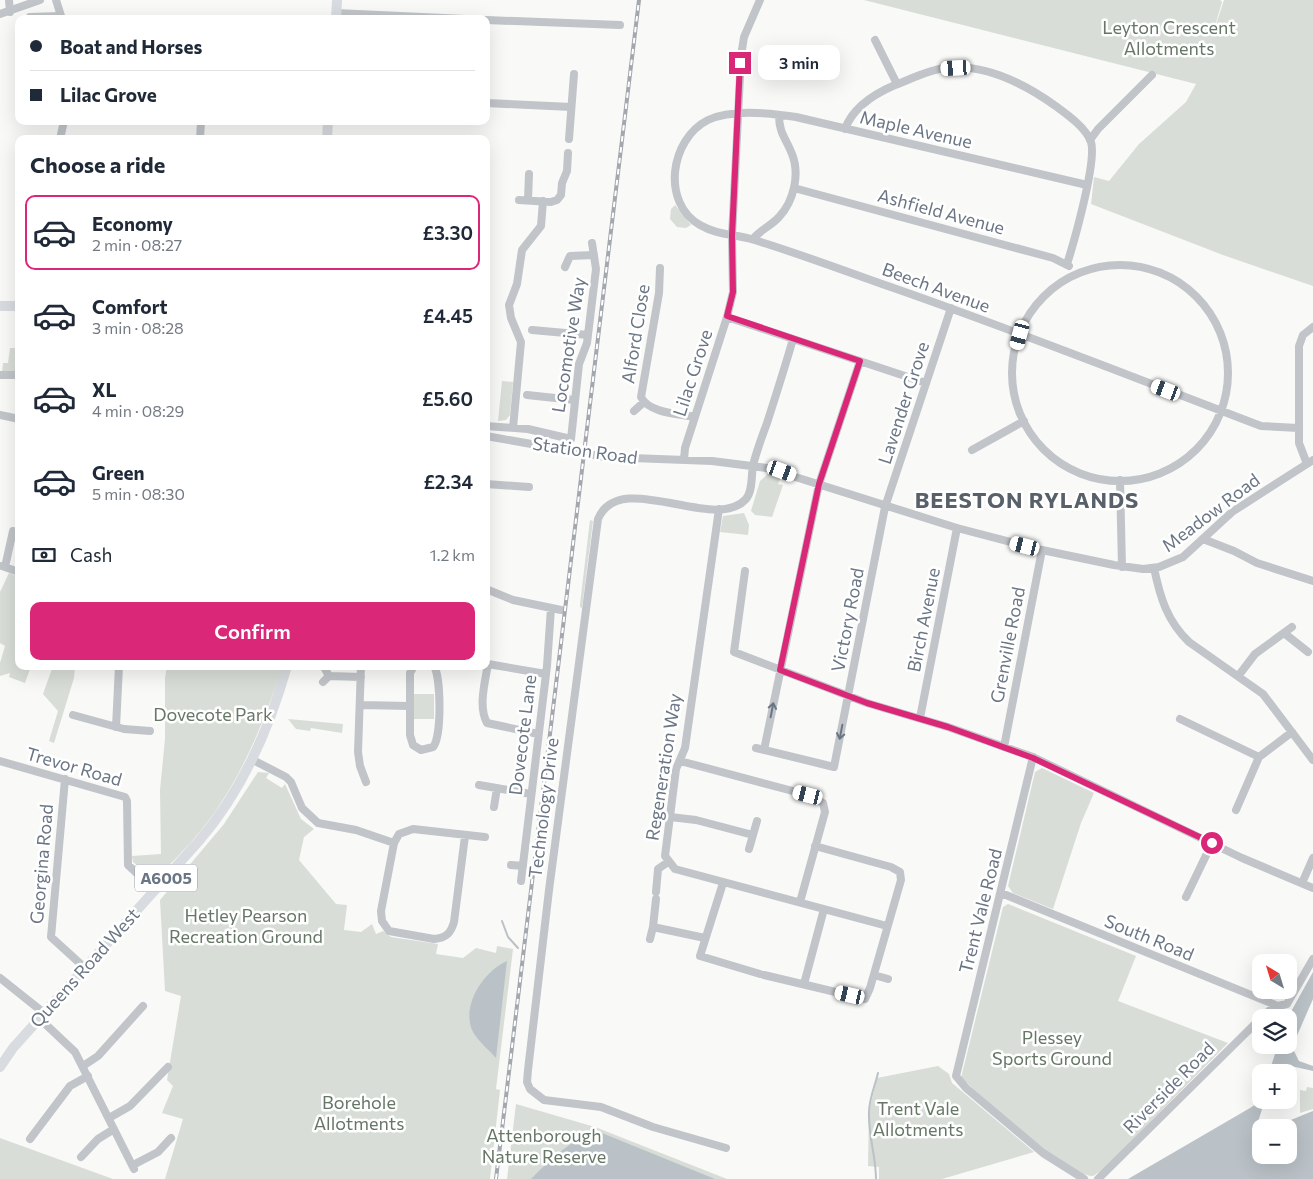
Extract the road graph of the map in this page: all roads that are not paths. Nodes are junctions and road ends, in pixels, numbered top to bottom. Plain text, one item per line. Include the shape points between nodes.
1 (9, 0) edge
2 (40, 0) edge
3 (56, 0) edge
4 (337, 0) edge
5 (760, 0) edge
6 (10, 12) junction
7 (0, 14) edge
8 (61, 15) edge
9 (336, 15) edge
10 (490, 20) edge
11 (620, 25) dead end
12 (875, 40) dead end
13 (574, 74) dead end
14 (1152, 74) dead end
15 (897, 84) junction
16 (490, 103) edge
17 (572, 107) junction
18 (738, 114) junction
19 (779, 115) junction
20 (845, 129) junction
21 (569, 139) dead end
22 (1090, 140) junction
23 (568, 153) dead end
24 (568, 166) junction
25 (577, 166) dead end
26 (529, 174) dead end
27 (1087, 185) junction
28 (794, 188) junction
29 (519, 200) dead end
30 (528, 200) junction
31 (543, 201) junction
32 (732, 236) junction
33 (753, 240) junction
34 (592, 244) dead end
35 (594, 256) junction
36 (1067, 264) junction
37 (564, 267) dead end
38 (660, 268) dead end
39 (1073, 274) junction
40 (0, 306) edge
41 (15, 306) edge
42 (951, 308) junction
43 (727, 316) junction
44 (1313, 327) edge
45 (532, 330) dead end
46 (588, 335) junction
47 (1020, 335) junction
48 (794, 339) junction
49 (860, 361) junction
50 (0, 375) edge
51 (15, 375) edge
52 (926, 383) junction
53 (527, 395) dead end
54 (574, 400) junction
55 (644, 402) junction
56 (634, 411) dead end
57 (1221, 411) junction
58 (0, 415) edge
59 (695, 417) junction
60 (15, 418) edge
61 (1024, 421) junction
62 (490, 426) edge
63 (513, 428) junction
64 (1298, 428) junction
65 (490, 437) edge
66 (571, 439) joint
67 (972, 450) dead end
68 (684, 460) junction
69 (1310, 462) edge
70 (753, 465) junction
71 (524, 477) dead end
72 (1120, 480) junction
73 (490, 484) edge
74 (819, 484) junction
75 (885, 507) junction
76 (718, 509) junction
77 (957, 528) junction
78 (14, 531) dead end
79 (1203, 539) junction
80 (1042, 550) junction
81 (1122, 566) junction
82 (2, 567) edge
83 (1154, 568) junction
84 (15, 571) edge
85 (744, 571) dead end
86 (1313, 581) edge
87 (490, 591) edge
88 (551, 608) junction
89 (561, 610) dead end
90 (1292, 627) dead end
91 (1284, 633) junction
92 (1299, 645) junction
93 (1308, 652) dead end
94 (1293, 653) dead end
95 (490, 664) edge
96 (119, 670) edge
97 (286, 670) edge
98 (361, 670) edge
99 (412, 670) edge
100 (435, 670) edge
101 (487, 670) edge
102 (780, 670) junction
103 (546, 674) junction
104 (1239, 675) junction
105 (326, 676) dead end
106 (361, 677) junction
107 (848, 696) junction
108 (361, 705) junction
109 (409, 706) junction
110 (73, 715) dead end
111 (920, 718) junction
112 (1180, 719) dead end
113 (116, 727) junction
114 (150, 731) dead end
115 (1292, 732) junction
116 (538, 734) junction
117 (1004, 746) junction
118 (1260, 757) junction
119 (1033, 758) junction
120 (253, 760) junction
121 (1313, 760) edge
122 (0, 761) edge
123 (680, 761) junction
124 (65, 779) junction
125 (366, 782) dead end
126 (479, 785) dead end
127 (497, 788) junction
128 (531, 794) junction
129 (494, 806) dead end
130 (1236, 810) dead end
131 (670, 817) junction
132 (756, 821) dead end
133 (754, 835) junction
134 (465, 836) junction
135 (485, 837) dead end
136 (394, 843) junction
137 (1212, 843) junction
138 (815, 846) junction
139 (749, 849) dead end
140 (1313, 858) edge
141 (668, 862) junction
142 (511, 865) dead end
143 (523, 866) junction
144 (521, 881) dead end
145 (723, 883) junction
146 (1302, 883) junction
147 (1313, 888) edge
148 (155, 890) junction
149 (1001, 893) junction
150 (1186, 898) dead end
151 (800, 902) junction
152 (824, 909) junction
153 (887, 926) junction
154 (653, 927) junction
155 (705, 938) junction
156 (650, 939) dead end
157 (1313, 959) edge
158 (85, 968) junction
159 (874, 975) junction
160 (0, 978) edge
161 (888, 979) dead end
162 (804, 984) junction
163 (1275, 1005) junction
164 (143, 1006) dead end
165 (1271, 1009) edge
166 (41, 1016) junction
167 (1252, 1028) edge
168 (83, 1066) junction
169 (0, 1067) edge
170 (168, 1067) dead end
171 (88, 1076) junction
172 (109, 1118) junction
173 (114, 1129) junction
174 (171, 1138) dead end
175 (30, 1139) dead end
176 (726, 1148) dead end
177 (81, 1158) dead end
178 (1084, 1179) edge
179 (1098, 1179) edge

1 - 6 street
2 - 6 street
3 - 8 street
4 - 9 main road
5 - 18 street, Lilac Grove via 742,48
6 - 7 street
10 - 11 street
12 - 15 street
13 - 17 street
14 - 22 street
15 - 20 street via 859,108
15 - 22 street via 945,68 986,71 1050,102
16 - 17 street
17 - 21 street
18 - 19 street, Maple Avenue
18 - 32 street, Lilac Grove
18 - 32 street, Maple Avenue via 708,120 690,134 677,157 674,174 679,198 692,218 706,228
19 - 20 street, Maple Avenue
19 - 28 street via 780,132 796,166
20 - 27 street, Maple Avenue
22 - 27 street via 1092,150
23 - 24 street
24 - 25 street
24 - 31 street via 561,195 555,201
26 - 30 street
27 - 36 street
28 - 33 street via 780,217
28 - 36 street, Ashfield Avenue
29 - 30 street
30 - 31 street
31 - 63 street via 540,226 522,250 517,284 509,305 522,342
32 - 33 street, Beech Avenue
32 - 43 street, Lilac Grove via 733,292
33 - 42 street, Beech Avenue
34 - 35 street, Locomotive Way
35 - 37 street, Locomotive Way via 570,256
35 - 46 street, Locomotive Way via 596,269
36 - 39 street
38 - 55 street, Alford Close via 664,277 641,389
39 - 47 street via 1036,304
39 - 57 street via 1106,266 1136,266 1170,277 1191,293 1214,321 1225,350 1227,378
40 - 41 main road
42 - 47 street, Beech Avenue
42 - 52 street, Lavender Grove
43 - 48 street
43 - 59 street, Lilac Grove
44 - 64 street via 1303,335 1299,346
45 - 46 street
46 - 54 street, Locomotive Way via 579,364
47 - 57 street, Beech Avenue
47 - 61 street via 1015,352 1013,384
48 - 49 street
48 - 70 street
49 - 52 street
49 - 74 street
50 - 51 street
52 - 75 street, Lavender Grove
53 - 54 street
54 - 66 street, Locomotive Way
55 - 56 street
55 - 59 street, Alford Close via 651,407
57 - 64 street, Beech Avenue via 1265,427
57 - 72 street via 1206,437 1180,462 1152,476
58 - 60 street
59 - 68 street, Lilac Grove
61 - 67 street
61 - 72 street via 1038,444 1063,465 1090,477
62 - 63 street, Station Road
63 - 66 street, Station Road
64 - 69 street via 1300,448
65 - 68 street, Station Road via 605,457
68 - 70 street, Meadow Road
69 - 79 street, Meadow Road via 1232,512
70 - 74 street, Meadow Road
70 - 76 street, Technology Drive via 750,491 745,500 735,507
71 - 73 street via 526,487
72 - 81 street
74 - 75 street, Meadow Road
74 - 102 street
75 - 77 street, Meadow Road
75 - 107 street, Victory Road
76 - 123 street, Regeneration Way via 685,748
76 - 176 street, Technology Drive via 624,499 608,504 598,519 527,1082 534,1094 544,1100 601,1107 653,1127
77 - 80 street, Meadow Road
77 - 111 street, Birch Avenue
78 - 82 street
79 - 83 street, Meadow Road via 1183,557
79 - 86 street via 1257,563
80 - 81 street, Meadow Road
80 - 117 street, Grenville Road
81 - 83 street, Meadow Road
82 - 84 street
83 - 104 street via 1163,604 1178,631 1197,648
85 - 102 street via 734,652
87 - 88 street
88 - 89 street
88 - 103 street, Dovecote Lane
90 - 91 street
91 - 92 street
91 - 104 street via 1255,654
92 - 93 street
92 - 94 street
95 - 103 street
96 - 113 street
97 - 120 main road, Queens Road West / A6005
98 - 106 street
99 - 109 street
100 - 109 street via 439,735 433,748 421,750 413,745
101 - 116 street via 482,715 487,723
102 - 107 street
107 -> 102 street, Victory Road via 834,768 760,749
103 - 116 street, Dovecote Lane
104 - 115 street via 1263,694
105 - 106 street
106 - 108 street
107 - 111 street
108 - 109 street
108 - 125 street via 358,752
110 - 113 street
111 - 117 street
112 - 118 street
113 - 114 street
115 - 118 street
115 - 121 street
116 - 128 street, Dovecote Lane
117 - 119 street
118 - 130 street
119 - 137 street
119 - 149 street, Trent Vale Road
120 - 136 street via 286,777 302,808 313,820
120 - 148 main road, Queens Road West / A6005 via 214,824
122 - 124 street, Trevor Road
123 - 131 street, Regeneration Way via 676,769
123 - 138 street via 808,795 823,803 825,812
124 - 148 street, Trevor Road via 125,797 128,865
124 - 158 street, Georgina Road via 51,937
126 - 127 street
127 - 128 street
127 - 129 street
128 - 143 street, Dovecote Lane
131 - 133 street via 696,820
131 - 141 street, Regeneration Way via 665,856
132 - 133 street
133 - 139 street
134 - 135 street
134 - 136 street via 412,829 402,832
134 - 136 street via 454,922 450,932 440,938 393,933 382,922 381,911
137 - 146 street
137 - 150 street
138 - 151 street
138 - 153 street via 900,872 901,880
140 - 146 street
141 - 145 street, Regeneration Way via 674,869
141 - 154 street via 658,869
142 - 143 street
143 - 144 street, Dovecote Lane
145 - 151 street, Regeneration Way
145 - 155 street
146 - 147 street
148 - 158 main road, Queens Road West / A6005
149 - 163 street, South Road
149 - 178 street, Trent Vale Road via 956,1072 958,1080 1043,1153
151 - 152 street, Regeneration Way
152 - 153 street, Regeneration Way
152 - 162 street
153 - 159 street
154 - 155 street
154 - 156 street
155 - 162 street via 700,956
157 - 163 street, South Road via 1287,1004
158 - 166 main road, Queens Road West / A6005
159 - 161 street
159 - 162 street via 866,999
160 - 166 street
163 - 165 street, Riverside Road
164 - 168 street via 94,1060
166 - 168 street via 70,1046
166 - 169 main road, Queens Road West / A6005
167 - 179 street, Riverside Road
168 - 171 street
170 - 172 street via 130,1106
171 - 172 street
171 - 175 street via 70,1086
172 - 173 street
173 - 174 street via 134,1167 158,1152
173 - 177 street via 98,1139

